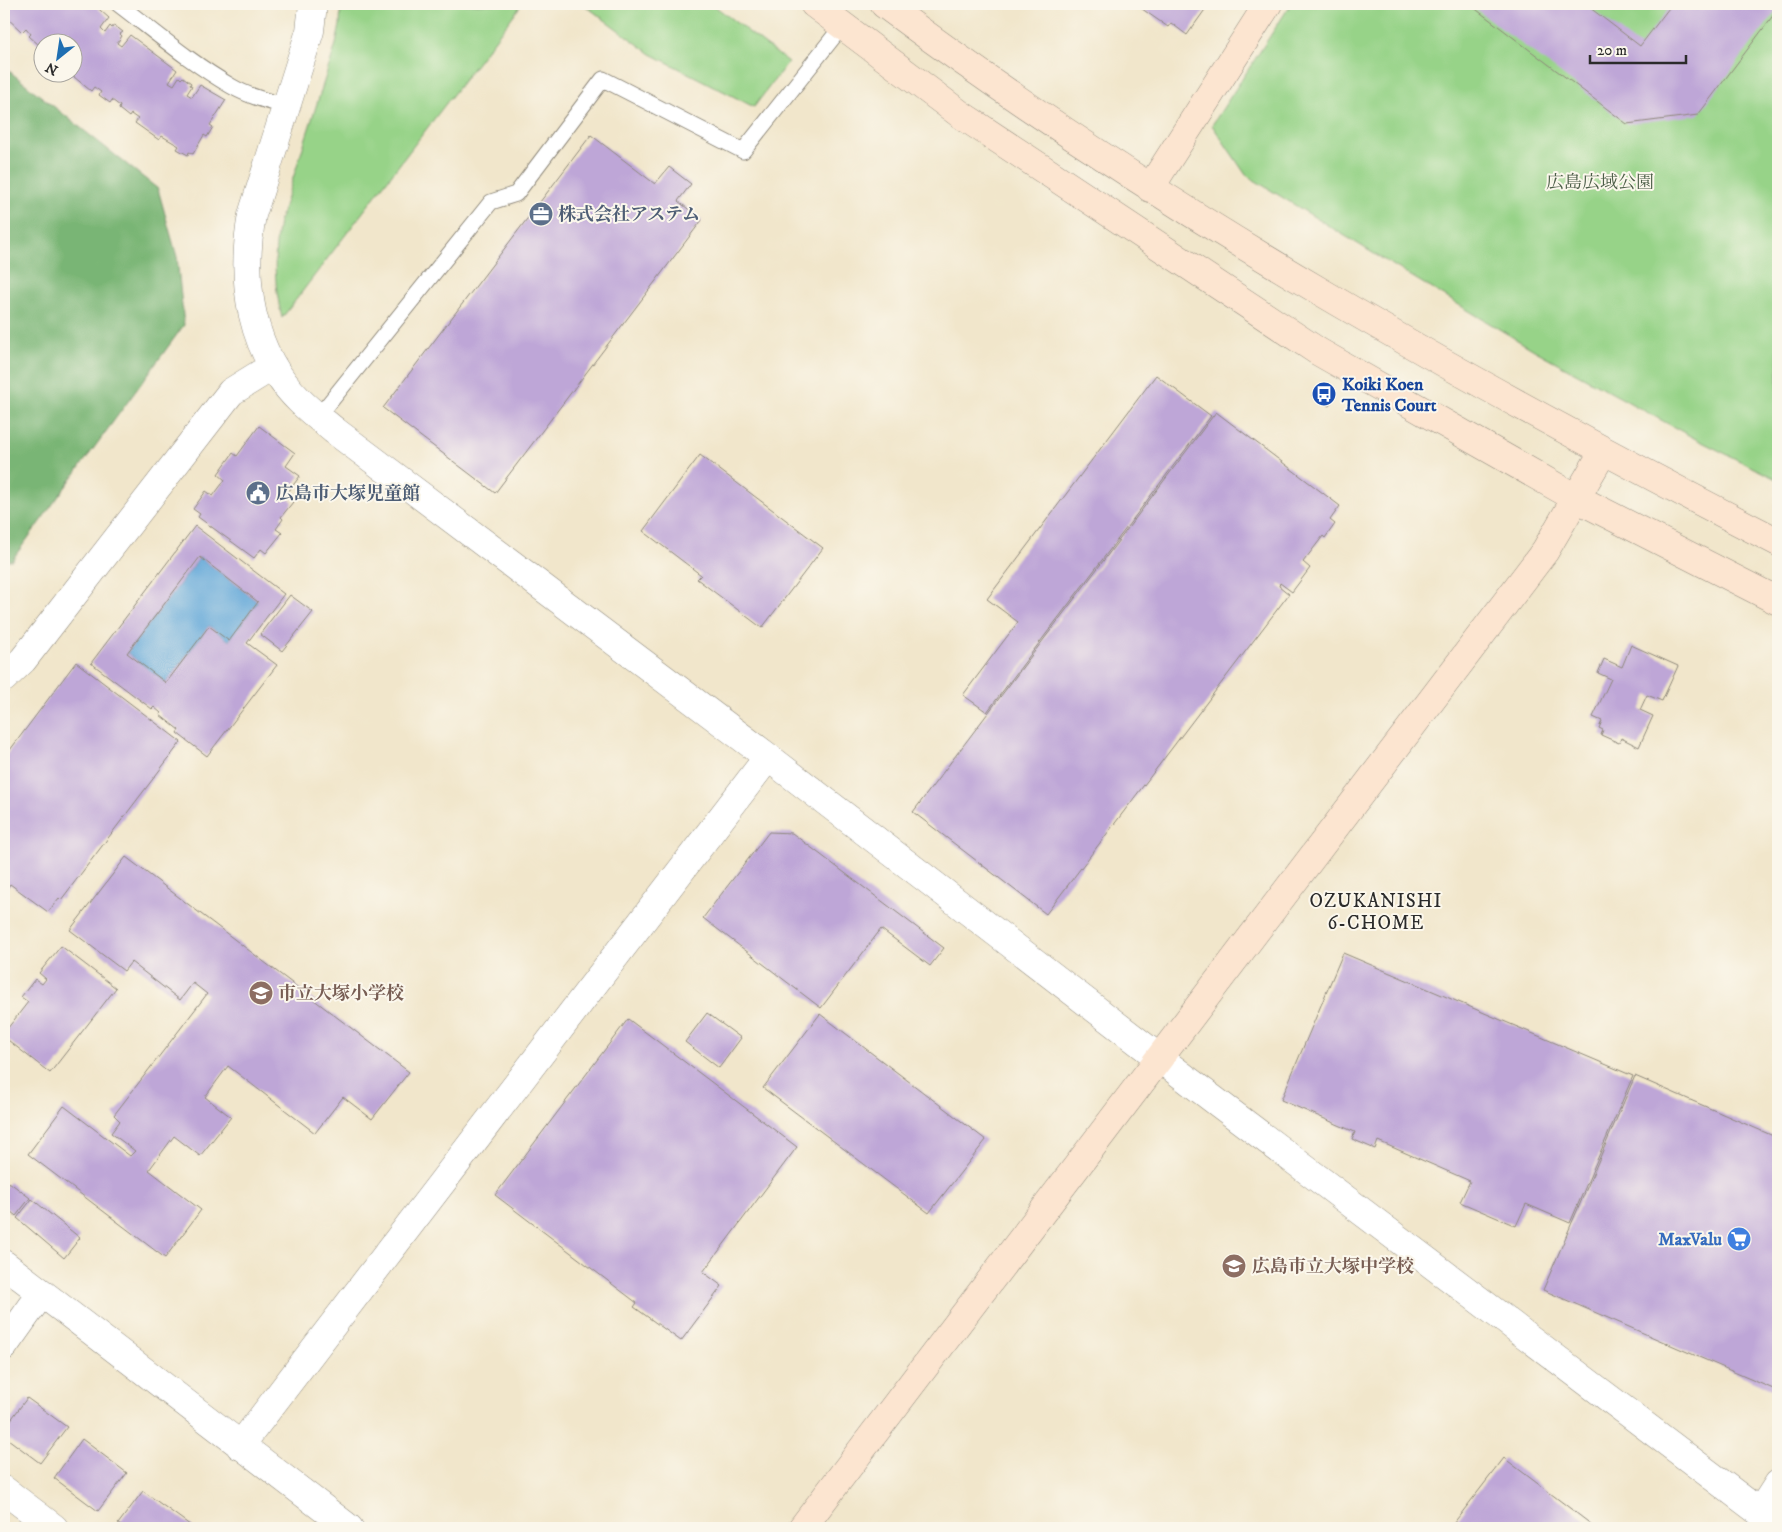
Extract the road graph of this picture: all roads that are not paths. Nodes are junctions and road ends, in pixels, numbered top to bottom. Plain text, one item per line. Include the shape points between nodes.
1 (118, 4) edge
2 (314, 4) edge
3 (814, 4) edge
4 (884, 4) edge
5 (1268, 4) edge
6 (843, 25) junction
7 (286, 106) junction
8 (1150, 188) junction
9 (273, 366) junction
10 (318, 417) junction
11 (1603, 452) junction
12 (1576, 498) junction
13 (1778, 542) edge
14 (1778, 601) edge
15 (4, 678) edge
16 (768, 757) junction
17 (1160, 1058) junction
18 (4, 1264) edge
19 (41, 1294) junction
20 (4, 1346) edge
21 (240, 1446) junction
22 (1778, 1484) edge
23 (4, 1490) edge
24 (1769, 1519) edge
25 (54, 1528) edge
26 (348, 1528) edge
27 (802, 1528) edge

1 - 7 lane via 232,87
2 - 7 street via 310,31
3 - 6 street
4 - 8 street via 960,60
5 - 8 street
6 - 10 lane via 743,151 604,79 516,194 491,202
6 - 12 street via 960,114 1320,352
7 - 9 street via 252,215 246,260 255,325
8 - 11 street via 1382,327
9 - 10 street via 290,390
9 - 15 street via 230,392 23,660
10 - 16 street
11 - 12 street
11 - 13 street
12 - 14 street
12 - 17 street via 1545,551
16 - 17 street
16 - 21 street
17 - 24 street
17 - 27 street
18 - 19 street
19 - 20 street
19 - 21 street
21 - 26 street
22 - 24 street
23 - 25 street

